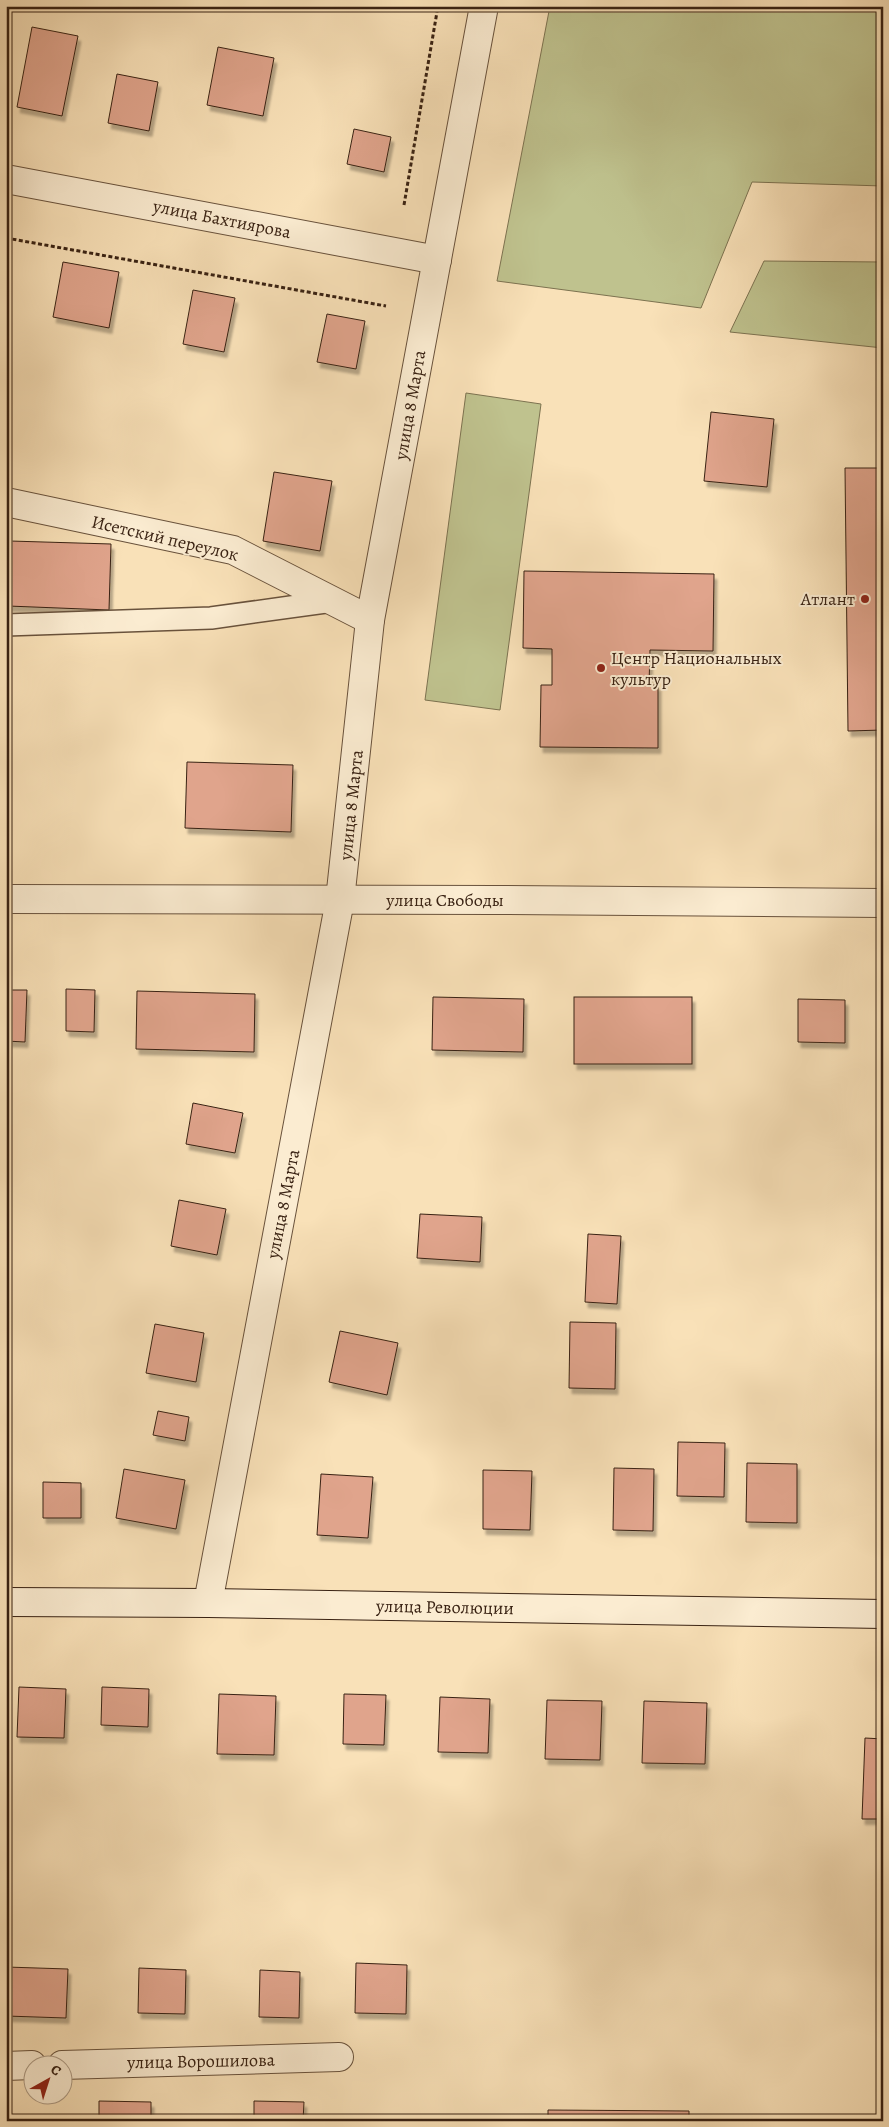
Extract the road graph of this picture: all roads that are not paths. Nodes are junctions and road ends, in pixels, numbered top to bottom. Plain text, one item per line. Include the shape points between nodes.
1 (484, 6) edge
2 (6, 179) edge
3 (437, 260) junction
4 (6, 502) edge
5 (333, 601) junction
6 (370, 620) junction
7 (6, 625) edge
8 (6, 899) edge
9 (340, 900) junction
10 (883, 903) edge
11 (6, 1602) edge
12 (208, 1603) junction
13 (883, 1614) edge
14 (339, 2058) dead end
15 (22, 2065) edge
16 (72, 2065) edge
17 (6, 2066) edge

1 - 3 street, улица 8 Марта
2 - 3 street, улица Бахтиярова
3 - 6 street, улица 8 Марта
4 - 5 street, Исетский переулок via 232,550
5 - 6 street, Исетский переулок
5 - 7 lane via 211,618
6 - 9 street, улица 8 Марта
8 - 9 street, улица Свободы
9 - 10 street, улица Свободы
9 - 12 street, улица 8 Марта
11 - 12 street, улица Революции
12 - 13 street, улица Революции
14 - 16 street, улица Ворошилова
15 - 17 street

